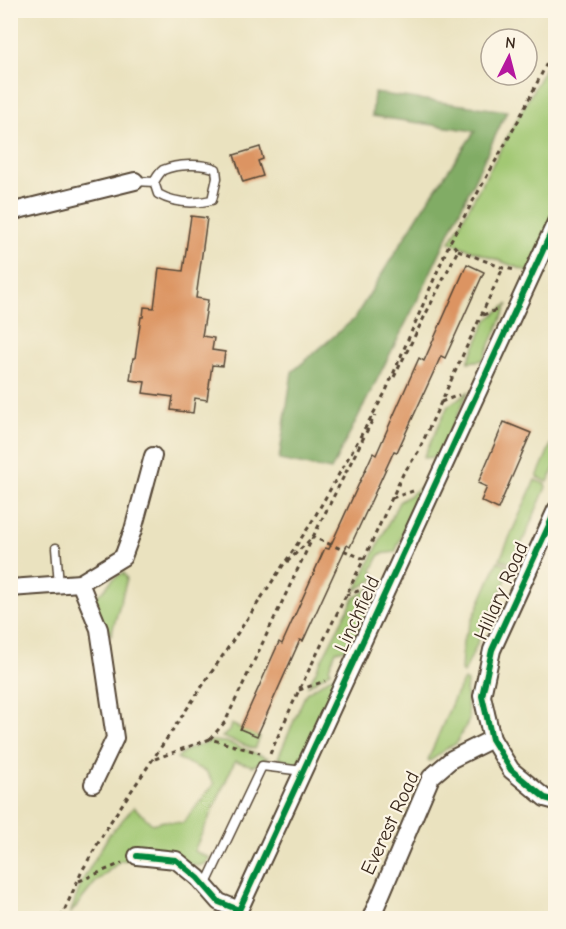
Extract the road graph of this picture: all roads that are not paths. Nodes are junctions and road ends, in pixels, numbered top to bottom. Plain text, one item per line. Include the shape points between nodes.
1 (135, 181) joint
2 (154, 182) junction
3 (10, 212) edge
4 (555, 222) edge
5 (153, 456) dead end
6 (555, 510) edge
7 (56, 548) dead end
8 (80, 583) junction
9 (59, 585) junction
10 (10, 588) edge
11 (492, 739) junction
12 (303, 771) junction
13 (93, 784) dead end
14 (555, 801) edge
15 (137, 856) road end
16 (205, 886) junction
17 (371, 918) edge

1 - 2 lane
1 - 3 street
2 - 2 lane via 158,194 169,200 212,200 216,169 190,165 172,168 162,171
4 - 12 street, Linchfield
5 - 8 street via 123,557
6 - 11 street, Hillary Road via 492,650 482,696
7 - 9 lane
8 - 9 street
8 - 13 street via 99,629 115,738
9 - 10 street
11 - 14 street, Hillary Road via 511,770 545,798
11 - 17 street, Everest Road via 452,759 431,777
12 - 16 lane via 262,766
12 - 16 street, Linchfield via 239,910 219,902
15 - 16 street, Linchfield via 176,860

